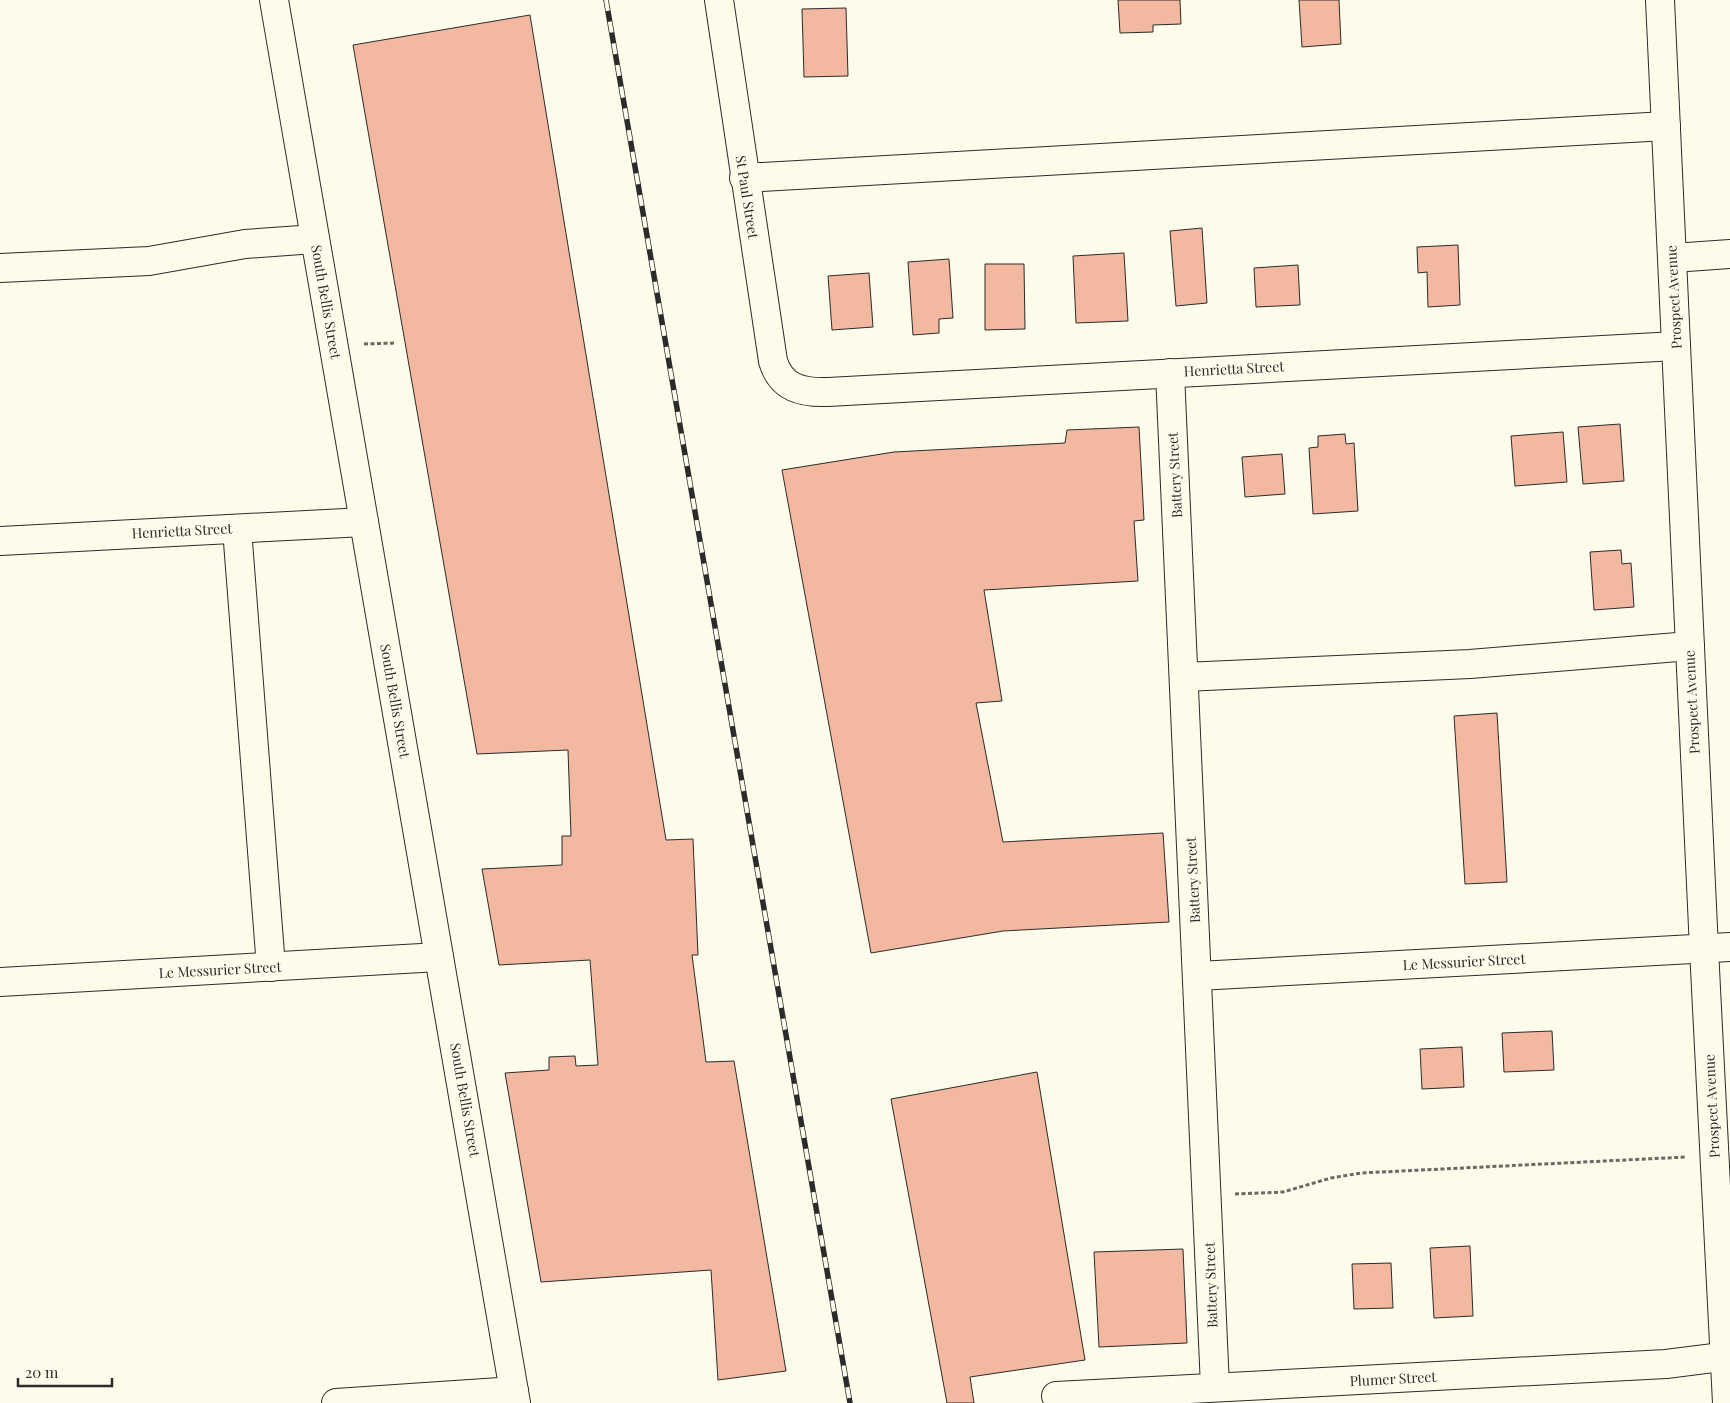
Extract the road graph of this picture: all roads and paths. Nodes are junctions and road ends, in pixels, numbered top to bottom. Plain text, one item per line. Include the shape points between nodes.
1 (274, 0) edge
2 (718, 0) edge
3 (1660, 0) edge
4 (1666, 126) junction
5 (744, 178) junction
6 (315, 239) junction
7 (1730, 254) edge
8 (1672, 258) junction
9 (0, 268) edge
10 (394, 343) dead end
11 (365, 344) dead end
12 (1676, 346) junction
13 (1170, 372) junction
14 (792, 387) joint
15 (364, 522) junction
16 (237, 528) junction
17 (0, 540) edge
18 (1690, 646) junction
19 (1184, 677) junction
20 (1717, 948) edge
21 (439, 957) junction
22 (272, 967) junction
23 (1198, 976) junction
24 (0, 982) edge
25 (1715, 1156) junction
26 (1207, 1195) junction
27 (1727, 1356) edge
28 (1215, 1388) junction
29 (1056, 1396) dead end
30 (515, 1397) edge
31 (336, 1403) edge
32 (1727, 1403) edge

1 - 6 street, South Bellis Street
2 - 5 street, St Paul Street
3 - 4 street, Prospect Avenue
4 - 5 street
4 - 8 street, Prospect Avenue
5 - 14 street, St Paul Street via 773,360 778,374
6 - 9 street via 245,244 149,261
6 - 15 street, South Bellis Street
7 - 8 street
8 - 12 street, Prospect Avenue
10 - 11 path
12 - 13 street, Henrietta Street
12 - 18 street, Prospect Avenue
13 - 14 street, Henrietta Street via 822,392
13 - 19 street, Battery Street
15 - 16 street, Henrietta Street
15 - 21 street, South Bellis Street
16 - 17 street, Henrietta Street
16 - 22 street
18 - 19 street via 1470,664
18 - 20 street, Prospect Avenue
19 - 23 street, Battery Street
20 - 23 street, Le Messurier Street
20 - 25 street, Prospect Avenue
21 - 22 street, Le Messurier Street
21 - 30 street, South Bellis Street
22 - 24 street, Le Messurier Street
23 - 26 street, Battery Street
25 - 26 path via 1361,1173 1283,1192
25 - 27 street, Prospect Avenue
26 - 28 street, Battery Street
27 - 28 street, Plumer Street via 1666,1364
27 - 32 street, Prospect Avenue
28 - 29 street, Plumer Street
30 - 31 street

